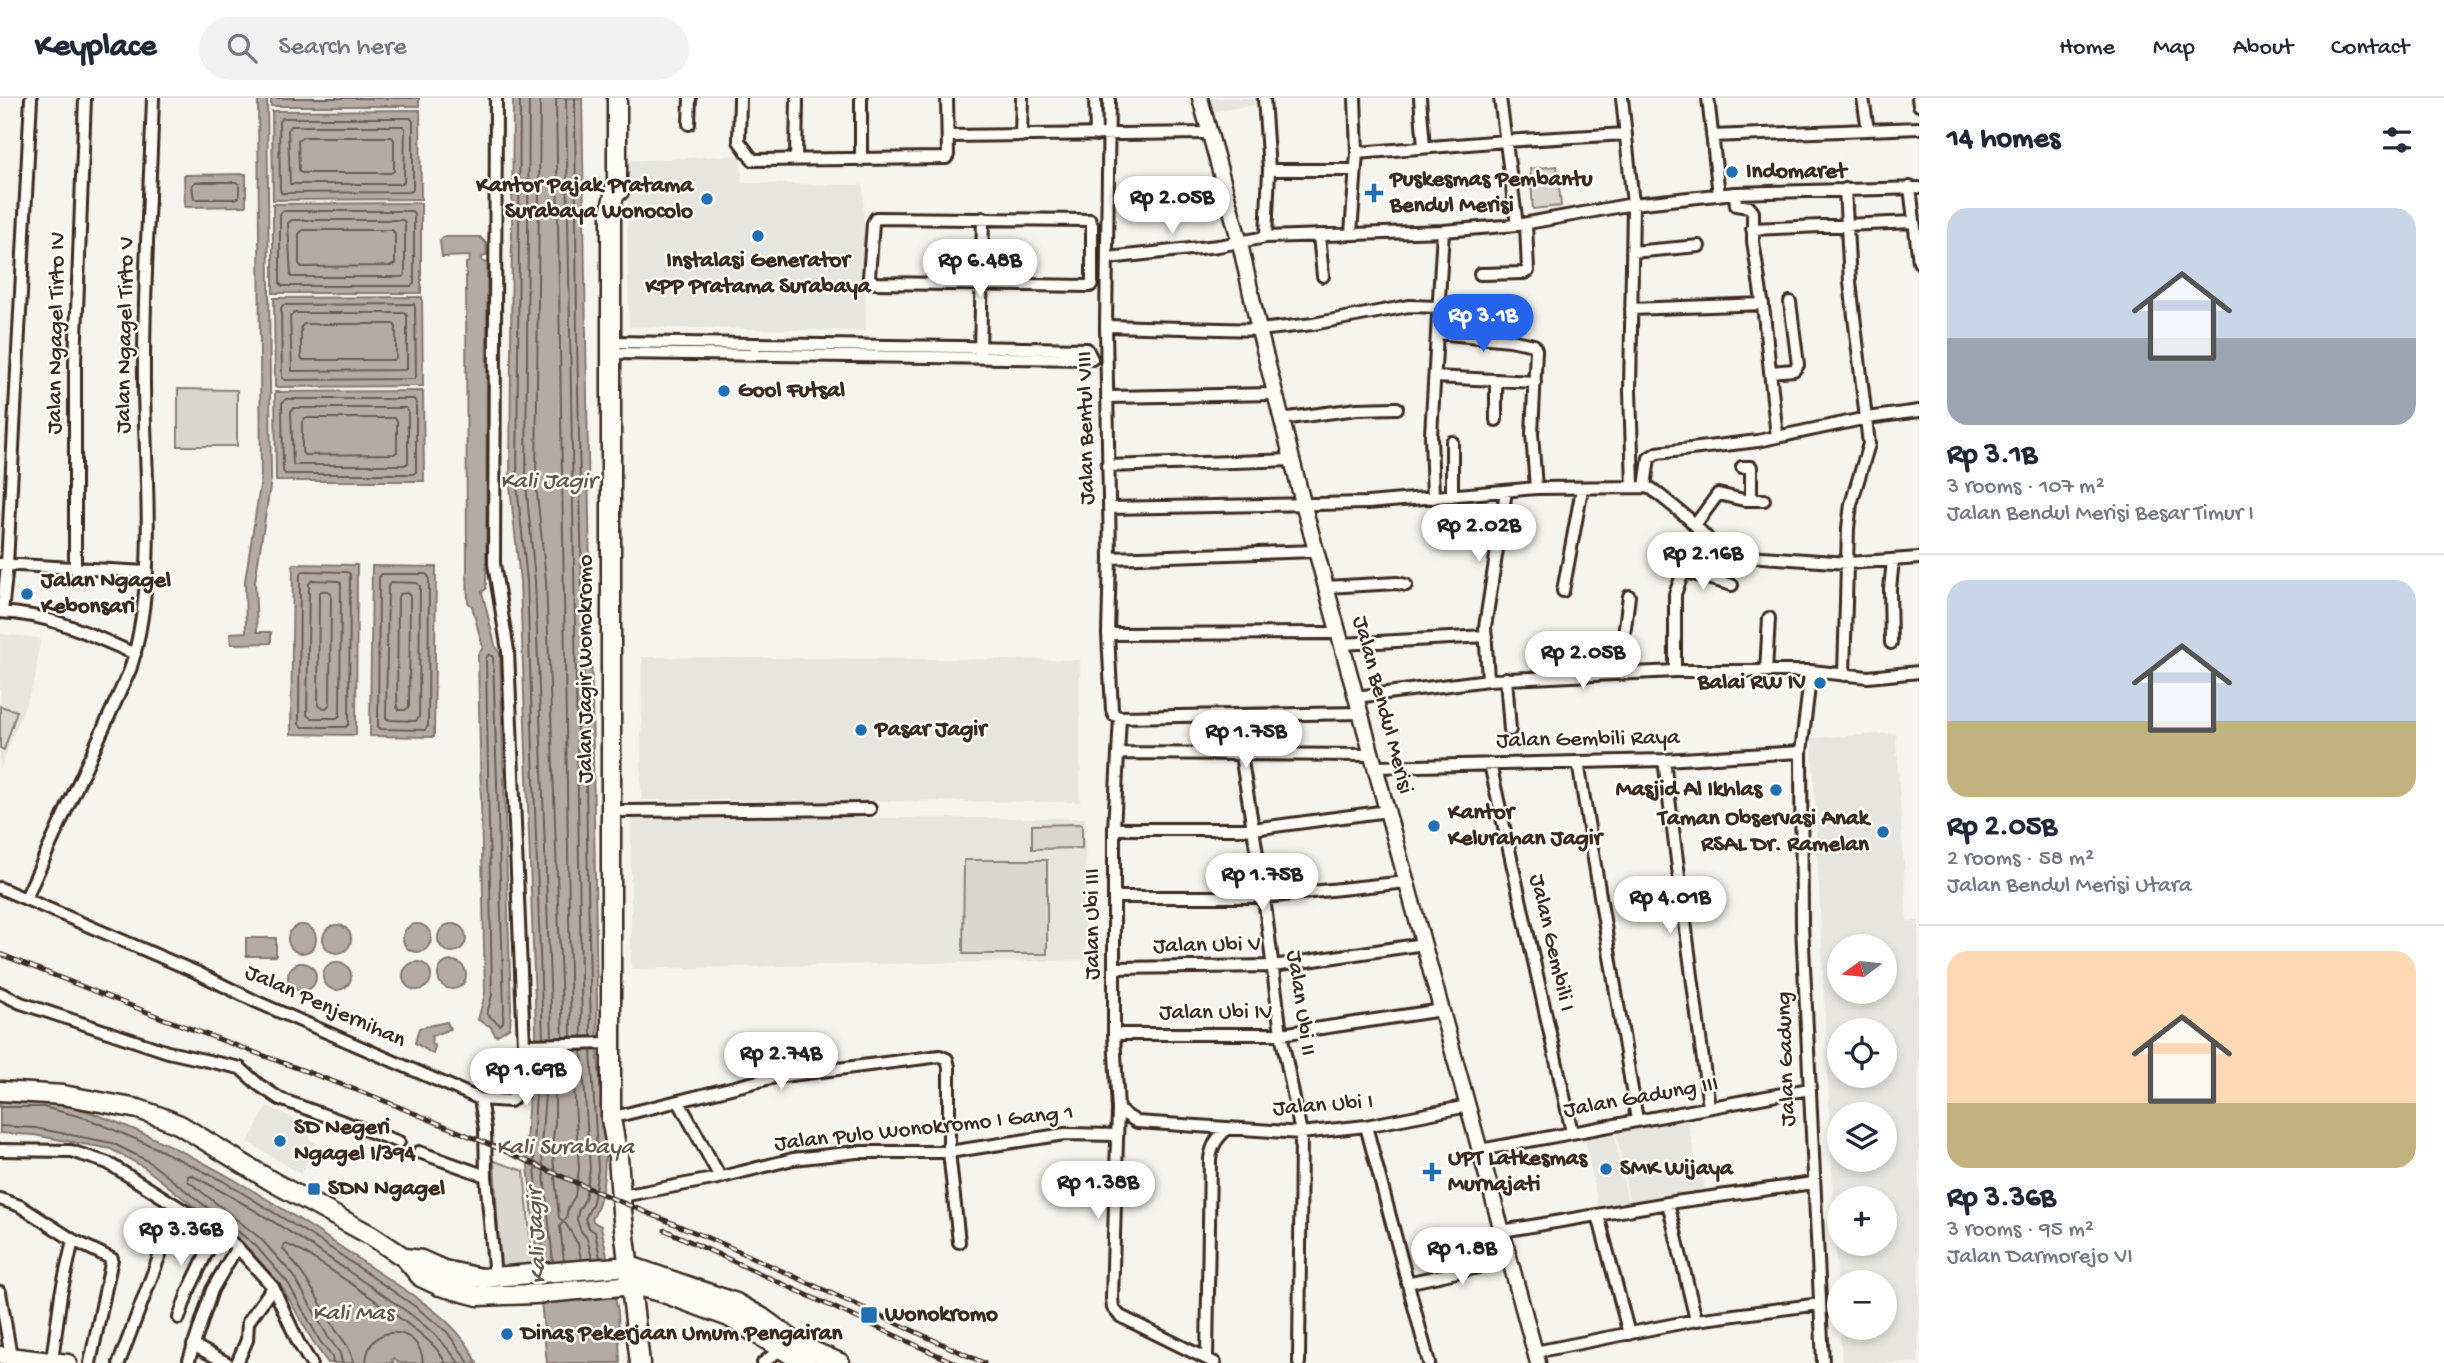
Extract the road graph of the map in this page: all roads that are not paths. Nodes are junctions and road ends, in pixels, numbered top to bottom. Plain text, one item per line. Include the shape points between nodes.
1 (31, 98) edge
2 (85, 98) edge
3 (153, 98) edge
4 (496, 98) edge
5 (617, 98) edge
6 (690, 98) edge
7 (740, 98) edge
8 (797, 98) edge
9 (861, 98) edge
10 (947, 98) edge
11 (1022, 98) edge
12 (1095, 98) edge
13 (1109, 98) edge
14 (1200, 98) edge
15 (1264, 98) edge
16 (1355, 98) edge
17 (1420, 98) edge
18 (1500, 98) edge
19 (1622, 98) edge
20 (1708, 98) edge
21 (1863, 98) edge
22 (1918, 98) edge
23 (1919, 105) edge
24 (689, 124) dead end
25 (1919, 128) edge
26 (1867, 130) junction
27 (1210, 133) junction
28 (1104, 134) junction
29 (1626, 134) junction
30 (948, 136) junction
31 (1021, 136) junction
32 (1712, 136) junction
33 (1505, 141) junction
34 (1424, 147) junction
35 (1357, 153) junction
36 (796, 158) junction
37 (861, 160) junction
38 (1269, 170) junction
39 (1354, 170) junction
40 (1915, 188) edge
41 (1845, 190) junction
42 (1735, 193) junction
43 (1719, 195) junction
44 (1633, 204) junction
45 (983, 218) junction
46 (1913, 222) junction
47 (1518, 225) junction
48 (1846, 225) junction
49 (1752, 229) junction
50 (1443, 231) junction
51 (1351, 233) junction
52 (1319, 235) junction
53 (1266, 237) junction
54 (1240, 243) junction
55 (1699, 246) dead end
56 (1632, 252) junction
57 (1108, 258) junction
58 (1919, 262) edge
59 (1480, 274) dead end
60 (1323, 276) dead end
61 (982, 284) junction
62 (1790, 302) dead end
63 (1763, 304) junction
64 (1440, 307) junction
65 (1631, 309) junction
66 (1106, 326) junction
67 (1259, 330) junction
68 (1437, 333) junction
69 (616, 347) junction
70 (980, 352) junction
71 (1770, 372) junction
72 (1435, 377) junction
73 (1496, 381) junction
74 (1535, 383) junction
75 (1275, 394) junction
76 (1107, 397) junction
77 (1396, 408) dead end
78 (1919, 411) edge
79 (1867, 418) junction
80 (1281, 419) junction
81 (1496, 420) dead end
82 (1777, 437) junction
83 (1452, 442) dead end
84 (1292, 460) junction
85 (1107, 466) junction
86 (1751, 466) dead end
87 (1633, 486) junction
88 (1645, 487) junction
89 (1536, 488) junction
90 (1582, 489) junction
91 (1506, 491) junction
92 (1452, 496) junction
93 (1433, 498) junction
94 (1751, 500) junction
95 (1764, 500) dead end
96 (1303, 503) junction
97 (1109, 508) junction
98 (616, 515) junction
99 (1697, 528) junction
100 (1317, 551) junction
101 (1110, 558) junction
102 (1919, 558) edge
103 (1893, 560) junction
104 (1848, 563) junction
105 (3, 565) edge
106 (75, 568) junction
107 (1684, 570) junction
108 (147, 572) junction
109 (1406, 585) dead end
110 (1732, 585) dead end
111 (1326, 587) junction
112 (1563, 591) dead end
113 (1629, 596) dead end
114 (1, 612) edge
115 (1769, 618) dead end
116 (1108, 634) junction
117 (1486, 636) junction
118 (1340, 638) junction
119 (1891, 643) dead end
120 (135, 654) junction
121 (1675, 671) junction
122 (1766, 671) junction
123 (1811, 671) junction
124 (1919, 672) edge
125 (1623, 673) junction
126 (1844, 676) junction
127 (1506, 678) junction
128 (1488, 680) junction
129 (1356, 697) junction
130 (1361, 713) junction
131 (1120, 717) junction
132 (1510, 730) dead end
133 (1801, 752) junction
134 (1120, 753) junction
135 (1241, 755) junction
136 (1664, 760) junction
137 (1374, 761) junction
138 (1578, 762) junction
139 (1490, 764) junction
140 (870, 809) dead end
141 (622, 811) junction
142 (1388, 811) junction
143 (1114, 829) junction
144 (1253, 829) junction
145 (1407, 882) junction
146 (0, 888) edge
147 (1264, 897) junction
148 (26, 898) junction
149 (1114, 898) junction
150 (1424, 944) junction
151 (1273, 966) junction
152 (1114, 968) junction
153 (617, 971) junction
154 (0, 993) edge
155 (1442, 1010) junction
156 (1114, 1034) junction
157 (1282, 1034) junction
158 (605, 1043) junction
159 (527, 1045) junction
160 (1809, 1089) junction
161 (0, 1091) edge
162 (480, 1099) junction
163 (679, 1102) junction
164 (1468, 1106) junction
165 (1709, 1107) junction
166 (1118, 1110) junction
167 (622, 1115) junction
168 (1637, 1120) junction
169 (1137, 1122) junction
170 (1366, 1126) junction
171 (1227, 1129) junction
172 (1572, 1132) junction
173 (1301, 1133) junction
174 (1114, 1134) junction
175 (399, 1142) dead end
176 (0, 1150) edge
177 (1480, 1150) junction
178 (419, 1152) dead end
179 (949, 1152) junction
180 (618, 1157) junction
181 (486, 1176) junction
182 (720, 1177) junction
183 (1813, 1183) junction
184 (622, 1196) junction
185 (0, 1199) edge
186 (1668, 1203) junction
187 (178, 1207) junction
188 (1598, 1215) junction
189 (217, 1231) junction
190 (1502, 1231) junction
191 (73, 1240) junction
192 (959, 1242) dead end
193 (237, 1247) junction
194 (405, 1258) junction
195 (1510, 1260) junction
196 (630, 1266) junction
197 (495, 1278) junction
198 (1407, 1283) junction
199 (633, 1285) junction
200 (273, 1287) junction
201 (0, 1292) edge
202 (1820, 1304) junction
203 (179, 1318) dead end
204 (1696, 1320) junction
205 (1629, 1334) junction
206 (193, 1345) junction
207 (781, 1349) junction
208 (5, 1356) edge
209 (1537, 1357) edge
210 (189, 1360) dead end
211 (60, 1361) edge
212 (1211, 1361) edge
213 (90, 1363) edge
214 (119, 1363) edge
215 (226, 1363) edge
216 (237, 1363) edge
217 (311, 1363) edge
218 (640, 1363) edge
219 (763, 1363) edge
220 (805, 1363) edge
221 (840, 1363) edge
222 (1299, 1363) edge
223 (1429, 1363) edge
224 (1824, 1363) edge

1 - 105 street
2 - 106 street, Jalan Ngagel Tirto IV via 75,363
3 - 108 street, Jalan Ngagel Tirto V via 144,381
4 - 159 street via 494,564 508,651
5 - 69 main road, Jalan Jagir Wonokromo via 617,180 611,209
6 - 24 street
7 - 36 street via 740,143 753,160
8 - 36 street
9 - 37 street
10 - 30 street
11 - 31 street
12 - 28 street
13 - 28 street
14 - 27 street, Jalan Bendul Merisi
15 - 38 street
16 - 35 street
17 - 34 street
18 - 33 street
19 - 29 street
20 - 32 street
21 - 26 street
22 - 23 street
25 - 26 street
26 - 32 street
27 - 28 street
27 - 54 street, Jalan Bendul Merisi
28 - 31 street
28 - 57 street, Jalan Bentul VIII
29 - 33 street
29 - 44 street
30 - 31 street
30 - 37 street via 944,159
32 - 43 street
33 - 34 street
33 - 47 street via 1504,172
34 - 35 street
35 - 39 street
36 - 37 street
38 - 39 street
38 - 53 street
39 - 51 street
40 - 41 street
40 - 46 street
41 - 42 street
41 - 48 street
42 - 43 street
42 - 49 street via 1736,205 1752,210
43 - 44 street
44 - 47 street
44 - 56 street
45 - 61 street
45 - 61 street via 1090,220 1092,284
45 - 61 street via 876,218 869,277 874,283
46 - 48 street
46 - 58 street
47 - 50 street
47 - 59 street via 1528,271
48 - 49 street
48 - 79 street
49 - 63 street
50 - 51 street
50 - 64 street
51 - 52 street
52 - 53 street
52 - 60 street
53 - 54 street
54 - 57 street
54 - 67 street, Jalan Bendul Merisi
55 - 56 street
56 - 65 street
57 - 66 street, Jalan Bentul VIII
61 - 70 street
62 - 71 street via 1798,365 1794,370
63 - 65 street
63 - 71 street
64 - 67 street via 1409,306
64 - 68 street
65 - 87 street
66 - 67 street
66 - 76 street, Jalan Bentul VIII
67 - 75 street, Jalan Bendul Merisi
68 - 72 street
68 - 74 street via 1534,345
69 - 70 street
69 - 98 main road, Jalan Jagir Wonokromo
70 - 70 street via 1087,349 1092,359
71 - 82 street
72 - 73 street
72 - 93 street
73 - 74 street
73 - 81 street
74 - 89 street
75 - 76 street
75 - 80 street, Jalan Bendul Merisi
76 - 85 street, Jalan Bentul VIII
77 - 80 street
78 - 79 street
79 - 82 street
79 - 104 street via 1868,446 1851,504
80 - 84 street, Jalan Bendul Merisi
82 - 88 street via 1654,454 1648,461
83 - 92 street
84 - 85 street
84 - 96 street, Jalan Bendul Merisi
85 - 97 street, Jalan Bentul VIII
86 - 94 street
87 - 88 street
87 - 90 street
88 - 99 street
89 - 90 street
89 - 91 street
90 - 112 street
91 - 92 street
91 - 117 street
92 - 93 street
93 - 96 street
94 - 95 street
94 - 99 street via 1718,494
96 - 97 street
96 - 100 street, Jalan Bendul Merisi
97 - 101 street, Jalan Bentul VIII
98 - 141 main road, Jalan Jagir Wonokromo
98 - 153 main road, Jalan Jagir Wonokromo
99 - 104 street via 1719,549 1747,556
99 - 107 street
100 - 101 street
100 - 111 street, Jalan Bendul Merisi
101 - 116 street, Jalan Bentul VIII
102 - 103 street
103 - 104 street
103 - 119 street
104 - 126 street
105 - 106 street
105 - 114 street
106 - 108 street
107 - 110 street
107 - 121 street via 1675,594
108 - 120 street, Jalan Ngagel Tirto V
109 - 111 street
111 - 118 street, Jalan Bendul Merisi
113 - 125 street
114 - 120 street via 59,621
115 - 122 street
116 - 118 street
116 - 131 street, Jalan Bentul VIII via 1112,710
117 - 118 street
117 - 128 street
118 - 129 street, Jalan Bendul Merisi
120 - 148 street, Jalan Ngagel Tirto V
121 - 122 street
121 - 125 street
122 - 123 street
123 - 126 street
123 - 133 street, Jalan Gadung
124 - 126 street
125 - 127 street
127 - 128 street
127 - 132 street
128 - 129 street
129 - 130 street, Jalan Bendul Merisi
130 - 131 street
130 - 137 street, Jalan Bendul Merisi
131 - 134 street, Jalan Ubi III
133 - 136 street, Jalan Gembili Raya
133 - 160 street, Jalan Gadung
134 - 135 street, Jalan Gembili Raya
134 - 143 street, Jalan Ubi III
135 - 137 street, Jalan Gembili Raya
135 - 144 street, Jalan Ubi II
136 - 138 street, Jalan Gembili Raya
136 - 165 street
137 - 139 street, Jalan Gembili Raya
137 - 142 street, Jalan Bendul Merisi
138 - 139 street, Jalan Gembili Raya
138 - 168 street
139 - 172 street, Jalan Gembili I
140 - 141 street
141 - 153 main road, Jalan Jagir Wonokromo
142 - 144 street
142 - 145 street, Jalan Bendul Merisi
143 - 144 street
143 - 149 street, Jalan Ubi III
144 - 147 street, Jalan Ubi II
145 - 147 street
145 - 150 street, Jalan Bendul Merisi
146 - 148 street, Jalan Penjernihan
147 - 149 street
147 - 151 street, Jalan Ubi II
148 - 162 street, Jalan Penjernihan
149 - 152 street, Jalan Ubi III
150 - 151 street, Jalan Ubi V
150 - 155 street, Jalan Bendul Merisi
151 - 152 street, Jalan Ubi V
151 - 157 street, Jalan Ubi II
152 - 156 street, Jalan Ubi III
153 - 158 main road, Jalan Jagir Wonokromo
153 - 167 main road, Jalan Jagir Wonokromo
154 - 175 street via 168,1052 240,1068 280,1100
155 - 157 street, Jalan Ubi IV
155 - 164 street, Jalan Bendul Merisi
156 - 157 street, Jalan Ubi IV
156 - 166 street, Jalan Ubi III
157 - 173 street, Jalan Ubi II
158 - 159 street
158 - 180 main road, Jalan Jagir Wonokromo
159 - 162 street via 513,1099
160 - 165 street, Jalan Gadung III
160 - 183 street, Jalan Gadung
161 - 194 main road via 73,1096 161,1117
162 - 181 street
163 - 167 street
163 - 179 street via 775,1077 940,1056 947,1059 949,1067
163 - 182 street
164 - 170 street, Jalan Ubi I
164 - 177 street, Jalan Bendul Merisi
165 - 168 street, Jalan Gadung III
166 - 169 street, Jalan Ubi I
166 - 174 street, Jalan Ubi III
167 - 180 main road, Jalan Jagir Wonokromo
168 - 172 street, Jalan Gadung III
169 - 171 street, Jalan Ubi I
169 - 174 street
170 - 173 street, Jalan Ubi I
170 - 198 street
171 - 173 street, Jalan Ubi I
171 - 212 street via 1217,1138 1210,1159
172 - 177 street, Jalan Gadung III
173 - 222 street, Jalan Ubi II
174 - 179 street, Jalan Pulo Wonokromo I Gang 1 via 1065,1134
174 - 212 street, Jalan Ubi III via 1113,1308 1120,1316
176 - 187 street via 71,1152 108,1163
177 - 190 street, Jalan Bendul Merisi
178 - 181 street
179 - 182 street, Jalan Pulo Wonokromo I Gang 1 via 827,1155
179 - 192 street
180 - 184 main road, Jalan Jagir Wonokromo
181 - 197 street
182 - 184 street, Jalan Pulo Wonokromo I Gang 1
183 - 186 street
183 - 202 street, Jalan Gadung
184 - 196 main road, Jalan Jagir Wonokromo
185 - 191 street via 20,1206
186 - 188 street
186 - 204 street
187 - 189 street
187 - 214 street
188 - 190 street
188 - 205 street
189 - 193 street
189 - 203 street
190 - 195 street, Jalan Bendul Merisi
191 - 211 street via 61,1294
191 - 213 street via 112,1262
193 - 200 street
193 - 206 street via 212,1290
194 - 197 main road via 473,1277
194 - 199 main road via 422,1277 478,1296
195 - 198 street
195 - 209 street, Jalan Bendul Merisi
196 - 197 main road
196 - 199 main road, Jalan Jagir Wonokromo
196 - 221 main road via 736,1303 801,1346
198 - 223 street
199 - 207 main road via 729,1317
199 - 218 main road, Jalan Jagir Wonokromo
200 - 216 street via 248,1322 247,1340
200 - 217 street
201 - 208 street
202 - 204 street
202 - 224 street, Jalan Gadung
204 - 205 street
205 - 209 street
206 - 210 street
206 - 215 street
207 - 219 street
207 - 220 main road
208 - 211 main road

